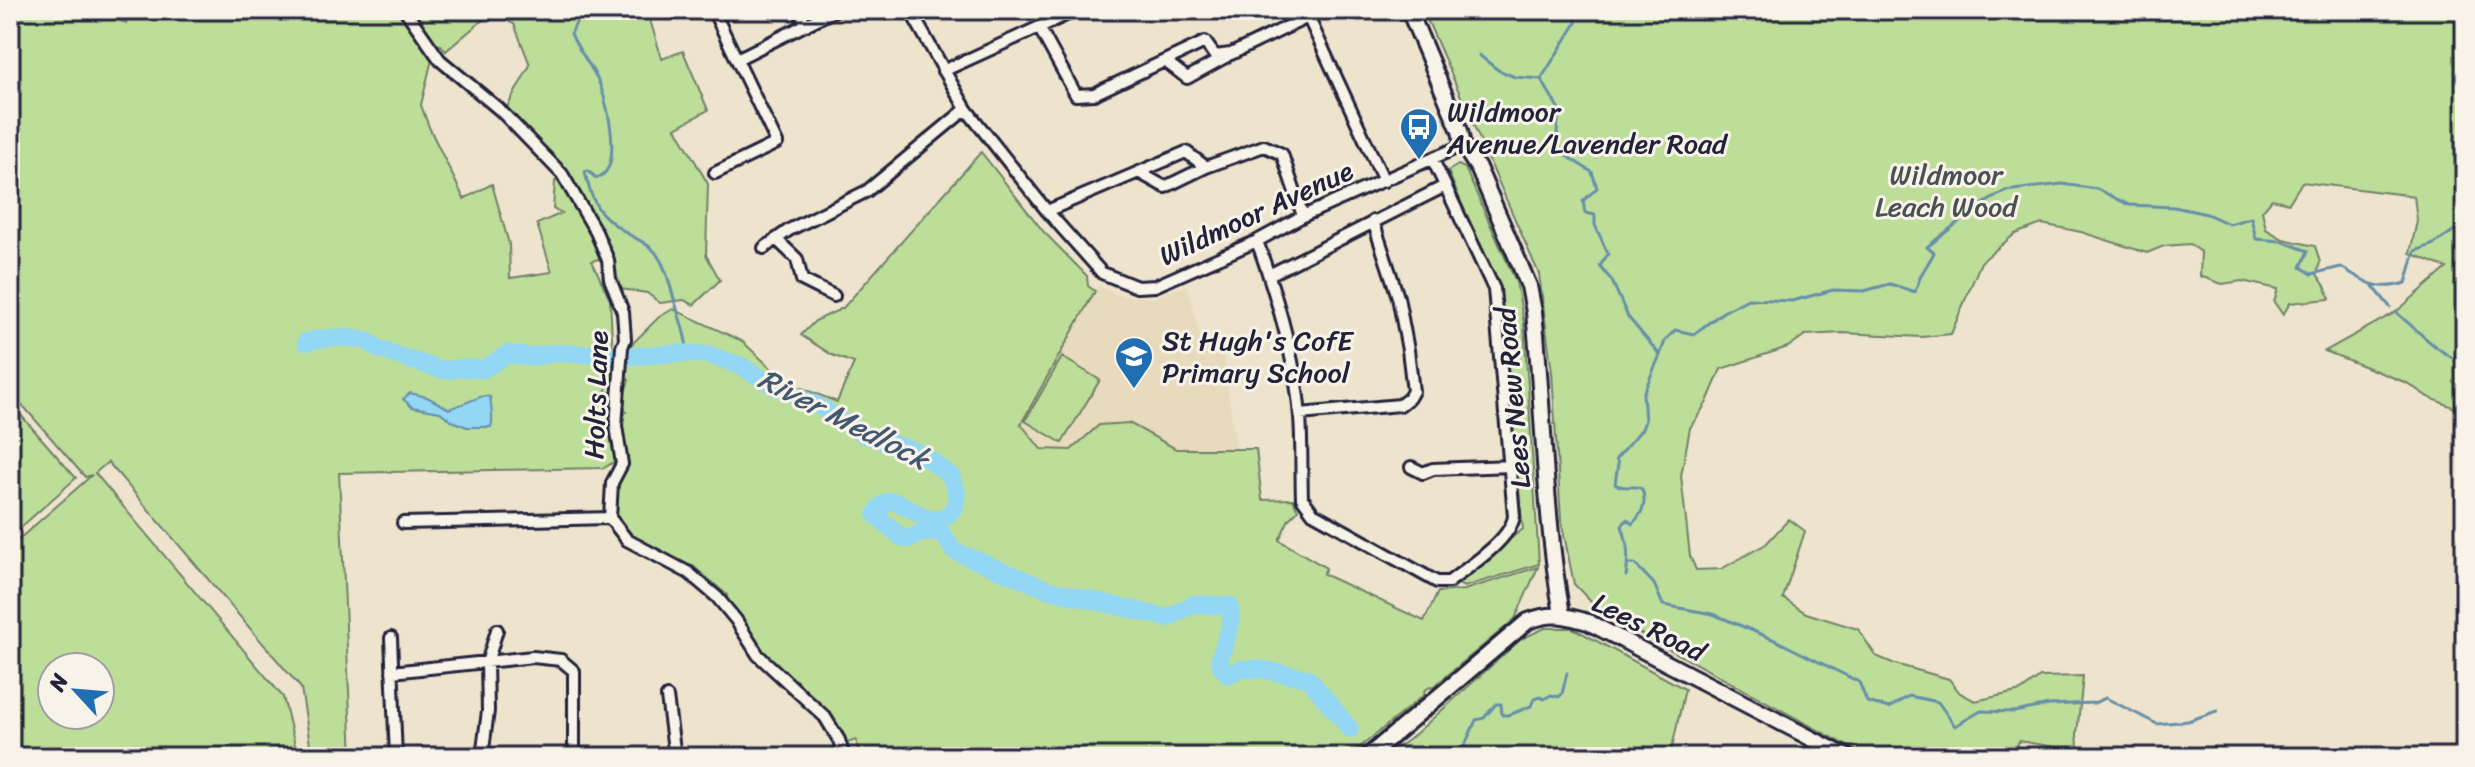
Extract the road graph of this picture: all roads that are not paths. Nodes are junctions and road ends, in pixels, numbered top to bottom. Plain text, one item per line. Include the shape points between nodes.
1 (405, 10) edge
2 (713, 10) edge
3 (799, 10) edge
4 (910, 10) edge
5 (1077, 10) edge
6 (1409, 10) edge
7 (831, 11) edge
8 (1307, 14) edge
9 (806, 25) junction
10 (1040, 29) junction
11 (1231, 54) junction
12 (737, 59) junction
13 (1165, 61) junction
14 (943, 71) junction
15 (966, 109) junction
16 (1463, 145) junction
17 (1433, 160) junction
18 (1206, 167) junction
19 (715, 173) dead end
20 (1140, 173) junction
21 (1384, 181) junction
22 (1445, 186) junction
23 (1047, 211) junction
24 (1303, 216) junction
25 (1373, 221) junction
26 (776, 239) junction
27 (1257, 241) junction
28 (764, 248) dead end
29 (1269, 275) junction
30 (834, 296) dead end
31 (1300, 414) junction
32 (1511, 466) junction
33 (1411, 467) dead end
34 (610, 518) junction
35 (403, 523) dead end
36 (1562, 614) junction
37 (497, 630) dead end
38 (391, 638) dead end
39 (487, 663) junction
40 (392, 672) junction
41 (667, 697) dead end
42 (396, 757) edge
43 (482, 757) edge
44 (574, 757) edge
45 (675, 757) edge
46 (844, 757) edge
47 (1367, 757) edge
48 (1847, 757) edge

1 - 34 street, Holts Lane via 440,60 500,110 562,174 608,260 625,339 616,426 622,464 612,483
2 - 12 street
3 - 9 street
4 - 14 street, Wildmoor Avenue
5 - 10 street
6 - 16 street, Lees New Road
7 - 9 street
8 - 11 street
8 - 21 street
9 - 12 street
10 - 13 street via 1076,95 1094,94
10 - 14 street
11 - 13 street via 1215,56 1205,42
11 - 13 street via 1187,78
12 - 19 street via 777,143
14 - 15 street, Wildmoor Avenue
15 - 23 street, Wildmoor Avenue
15 - 26 street via 867,191
16 - 17 street, Wildmoor Avenue
16 - 36 street, Lees New Road via 1529,286
17 - 21 street, Wildmoor Avenue
17 - 22 street
18 - 20 street via 1165,187
18 - 20 street via 1186,152
18 - 24 street via 1264,146 1282,154
20 - 23 street
21 - 24 street, Wildmoor Avenue
22 - 25 street, Wildmoor Avenue
22 - 32 street via 1494,289
23 - 27 street, Wildmoor Avenue via 1102,273 1137,287 1155,286
24 - 27 street, Wildmoor Avenue
25 - 29 street, Wildmoor Avenue
25 - 31 street via 1398,297 1413,391 1400,405
26 - 28 street
26 - 30 street via 797,259 802,280
27 - 29 street
29 - 31 street
31 - 32 street via 1304,504 1437,582 1449,582 1509,530 1514,516
32 - 33 street via 1423,473
34 - 35 street
34 - 46 street via 627,540 689,573 717,597 758,655 825,717
36 - 47 street via 1528,621
36 - 48 street, Lees Road via 1588,622
37 - 39 street
38 - 40 street
39 - 40 street
39 - 43 street
39 - 44 street via 533,657 561,660 574,671
40 - 42 street
41 - 45 street

